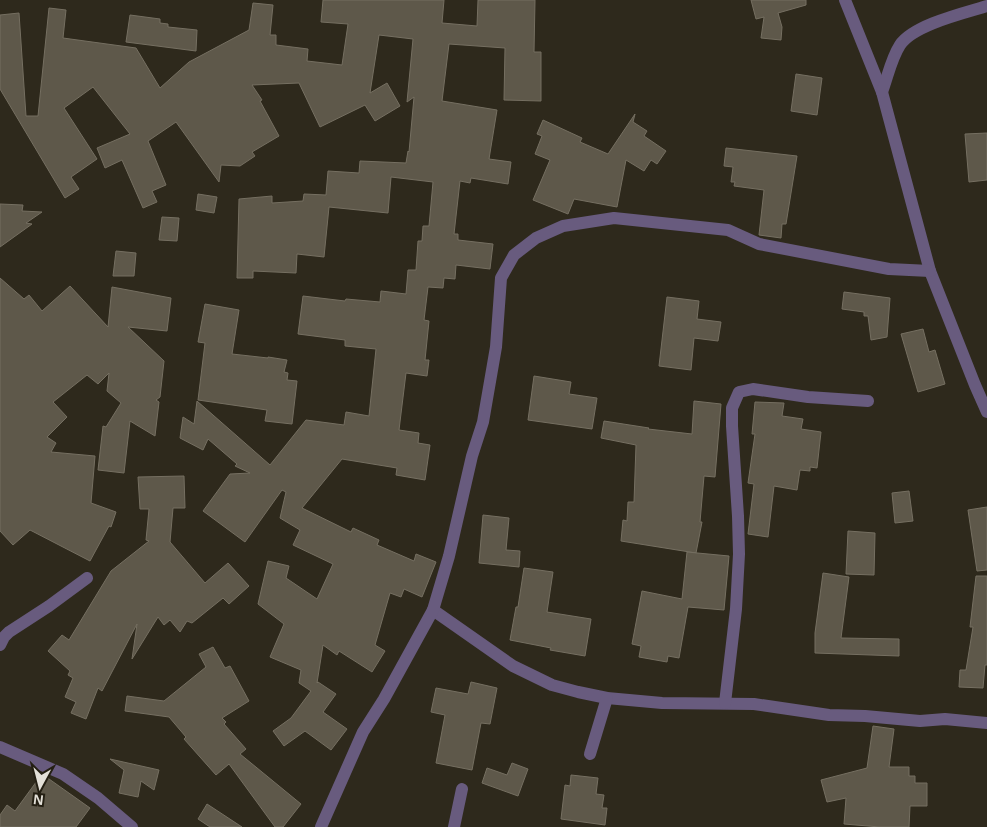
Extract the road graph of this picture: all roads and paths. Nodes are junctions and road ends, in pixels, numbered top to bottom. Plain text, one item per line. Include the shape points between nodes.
1 (845, 0) edge
2 (987, 6) edge
3 (882, 92) junction
4 (930, 271) junction
5 (981, 384) edge
6 (868, 401) dead end
7 (987, 412) edge
8 (87, 578) dead end
9 (433, 610) junction
10 (0, 645) edge
11 (607, 698) junction
12 (725, 703) junction
13 (987, 723) edge
14 (0, 747) edge
15 (590, 754) dead end
16 (462, 790) dead end
17 (132, 827) edge
18 (321, 827) edge
19 (454, 827) edge

1 - 3 street
2 - 3 street via 918,30 902,42
3 - 4 street
4 - 5 street
4 - 9 street via 889,269 759,244 728,230 614,218 563,226 536,238 514,255 501,278 496,347 483,422
5 - 7 street
6 - 12 street via 753,389 739,392 732,408 732,426 739,554
8 - 10 street via 9,632
9 - 11 street via 513,666 552,685
9 - 18 street via 363,732
11 - 12 street via 662,703
11 - 15 street
12 - 13 street via 829,715
14 - 17 street via 63,774
16 - 19 street

